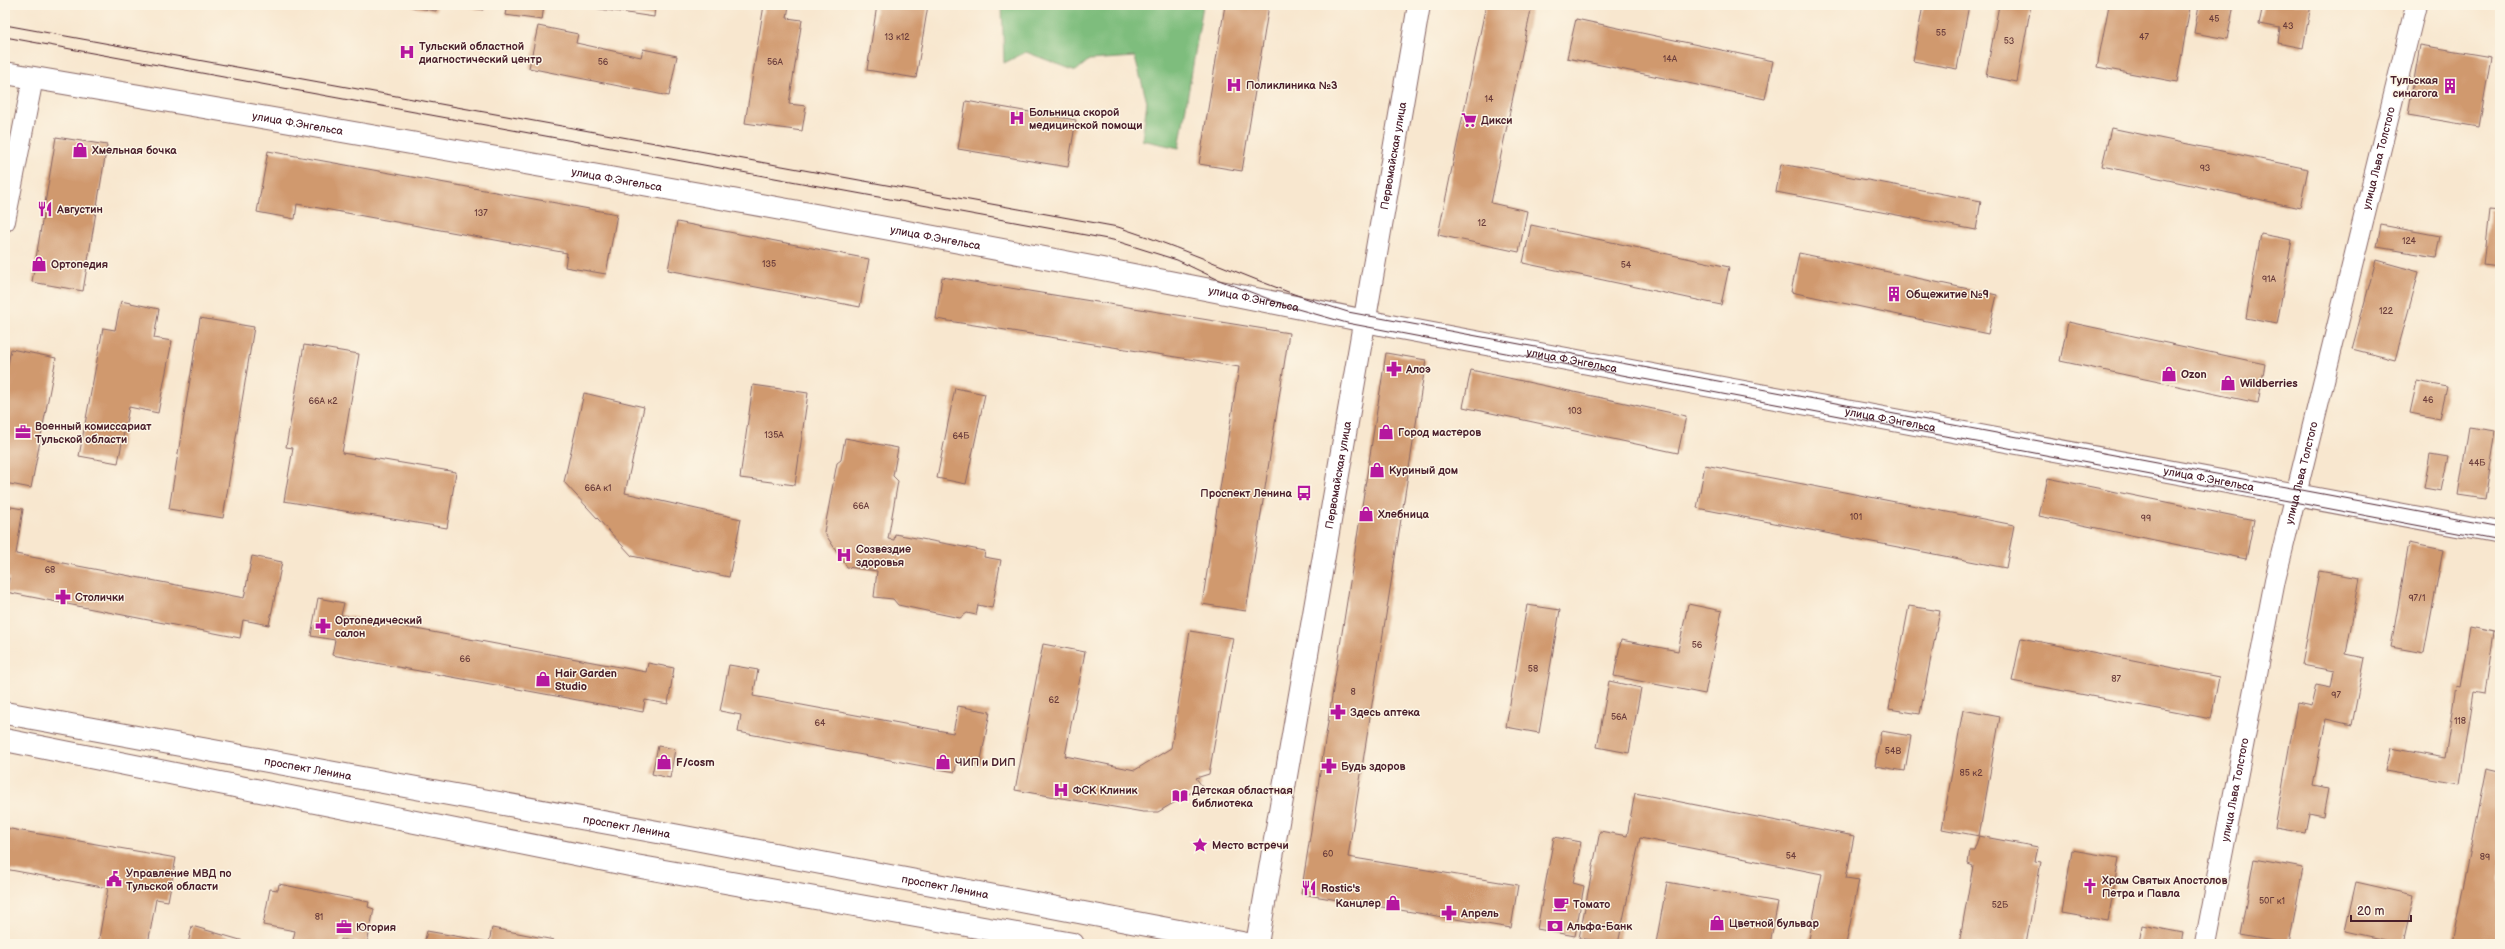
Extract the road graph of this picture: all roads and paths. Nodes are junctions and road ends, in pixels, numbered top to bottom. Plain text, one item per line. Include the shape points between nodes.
1 (1419, 5) edge
2 (2416, 5) edge
3 (5, 73) edge
4 (33, 78) junction
5 (5, 221) edge
6 (1365, 321) junction
7 (2295, 494) junction
8 (2500, 533) edge
9 (5, 713) edge
10 (5, 740) edge
11 (1073, 944) edge
12 (1247, 944) edge
13 (1257, 944) edge
14 (2205, 944) edge

1 - 6 main road, Первомайская улица
2 - 7 street, улица Льва Толстого
3 - 4 main road, улица Ф.Энгельса
4 - 5 street
4 - 6 main road, улица Ф.Энгельса via 930,237
6 - 7 main road, улица Ф.Энгельса
6 - 13 main road, Первомайская улица
7 - 8 main road, улица Ф.Энгельса
7 - 14 street, улица Льва Толстого via 2275,580
9 - 12 main road, проспект Ленина
10 - 11 main road via 630,865

